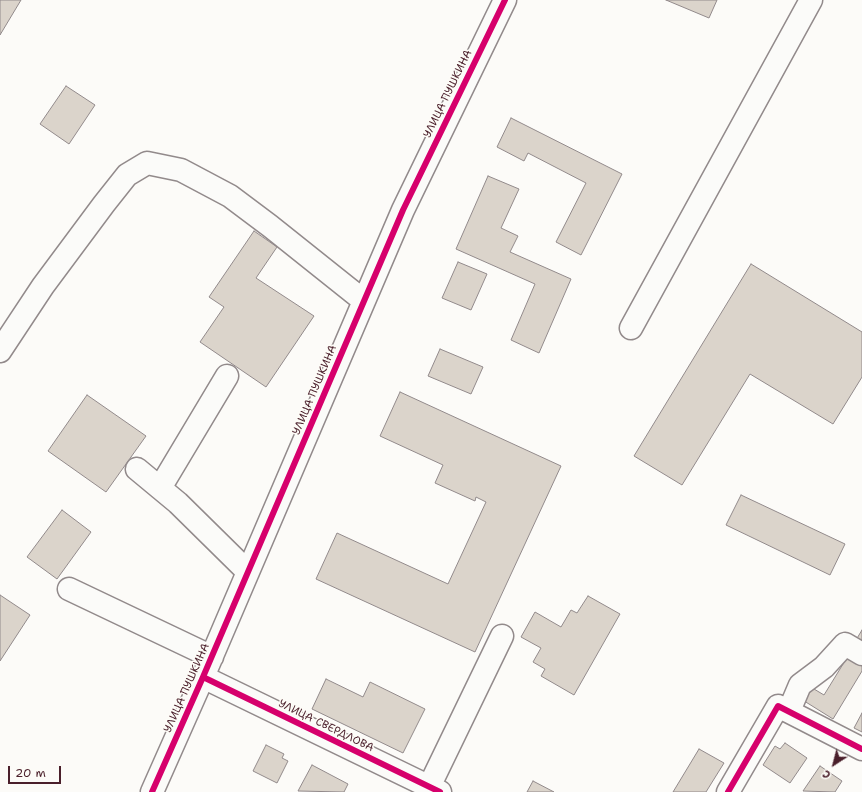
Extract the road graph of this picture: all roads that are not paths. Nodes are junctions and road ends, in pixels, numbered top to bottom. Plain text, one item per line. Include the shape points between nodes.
1 (506, 0) edge
2 (811, 0) edge
3 (364, 301) junction
4 (631, 328) dead end
5 (0, 351) edge
6 (227, 376) dead end
7 (137, 470) dead end
8 (160, 488) junction
9 (248, 572) junction
10 (69, 589) dead end
11 (502, 636) dead end
12 (862, 654) edge
13 (212, 657) junction
14 (203, 677) junction
15 (783, 709) junction
16 (862, 749) edge
17 (435, 789) edge
18 (152, 792) edge
19 (728, 792) edge

1 - 3 street, УЛИЦА ПУШКИНА via 403,210
2 - 4 street
3 - 5 street via 230,196 180,170 147,163 127,175 104,204 43,286
3 - 9 street, УЛИЦА ПУШКИНА
6 - 8 street
7 - 8 street
8 - 9 street
9 - 13 street, УЛИЦА ПУШКИНА
10 - 13 street
11 - 17 street
12 - 15 street via 845,644 824,667 800,685
13 - 14 street, УЛИЦА ПУШКИНА
14 - 17 street, УЛИЦА СВЕРДЛОВА
14 - 18 street, УЛИЦА ПУШКИНА
15 - 16 street
15 - 19 street

